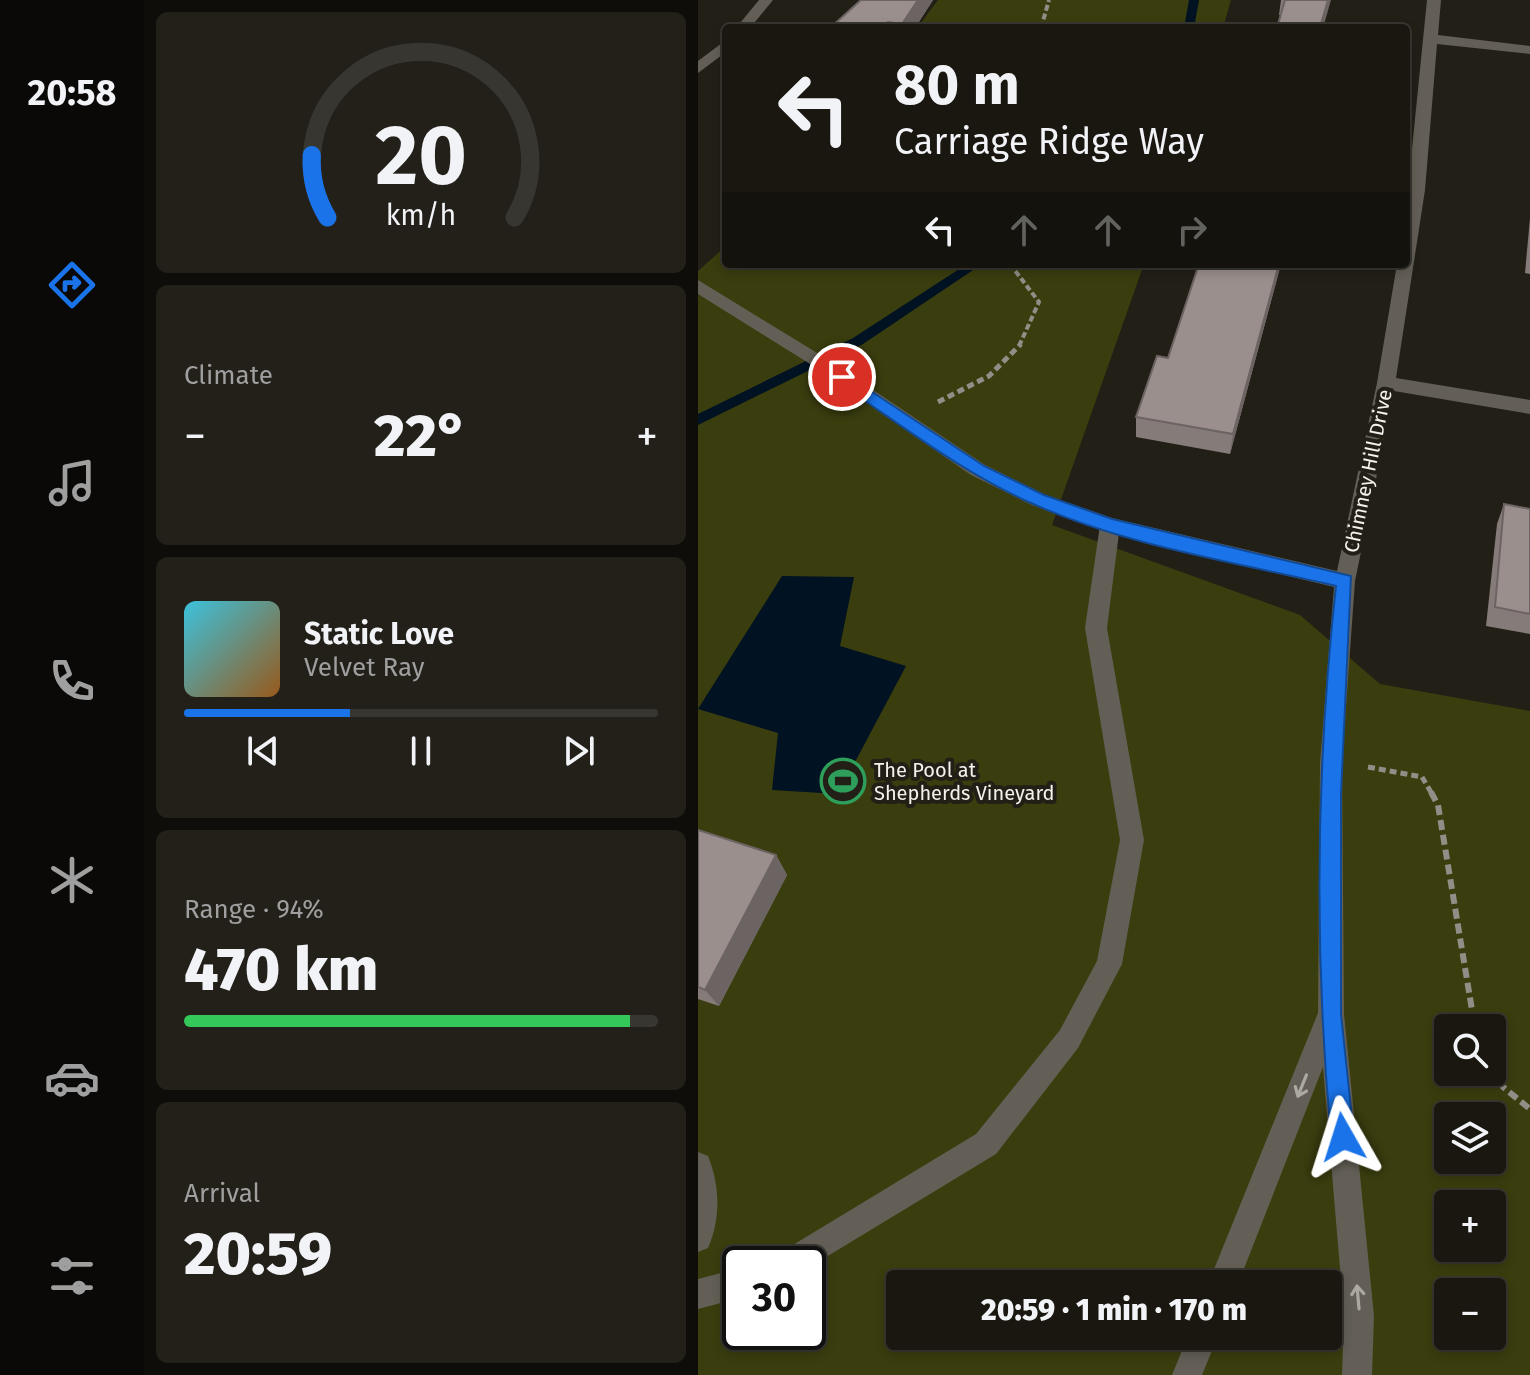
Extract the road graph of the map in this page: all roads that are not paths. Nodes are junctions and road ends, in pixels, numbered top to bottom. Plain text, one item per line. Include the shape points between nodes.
1 (766, 0) edge
2 (1434, 0) edge
3 (746, 24) edge
4 (1431, 39) junction
5 (722, 48) edge
6 (1530, 50) edge
7 (698, 69) edge
8 (1410, 235) edge
9 (1405, 268) edge
10 (698, 286) edge
11 (1386, 383) junction
12 (1530, 407) edge
13 (1110, 525) junction
14 (1345, 581) junction
15 (1331, 1014) junction
16 (698, 1166) edge
17 (698, 1238) edge
18 (818, 1246) edge
19 (1229, 1270) edge
20 (722, 1288) edge
21 (698, 1294) edge
22 (1197, 1350) edge
23 (1187, 1375) edge
24 (1357, 1375) edge

1 - 3 street
2 - 4 street, Chimney Hill Drive
4 - 6 street
4 - 8 street, Chimney Hill Drive
5 - 7 street
9 - 11 street, Chimney Hill Drive
10 - 13 street via 978,470 1039,500
11 - 12 street
11 - 14 street, Chimney Hill Drive
13 - 14 street
13 - 18 street via 1096,628 1132,840 1109,964 1069,1039 986,1144
14 - 15 street, Chimney Hill Drive via 1331,763
15 -> 19 street, Chimney Hill Drive
24 -> 15 street, Chimney Hill Drive via 1359,1316
16 - 17 street via 705,1199
20 - 21 street
22 - 23 street

